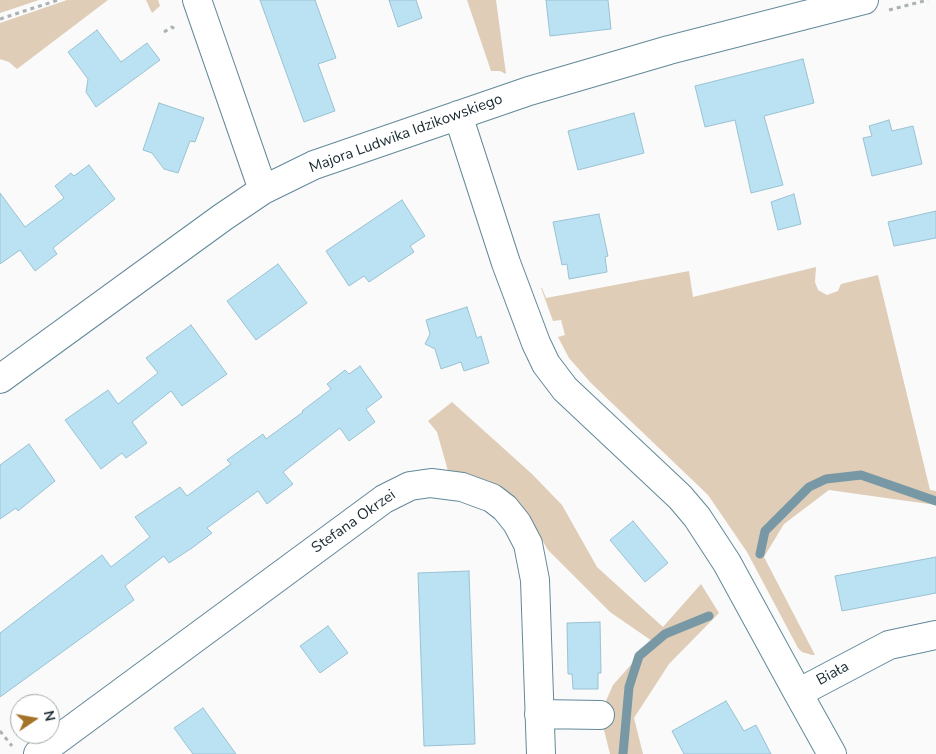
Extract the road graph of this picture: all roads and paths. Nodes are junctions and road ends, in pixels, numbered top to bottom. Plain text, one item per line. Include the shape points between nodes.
1 (58, 0) edge
2 (197, 0) edge
3 (864, 0) edge
4 (0, 19) edge
5 (458, 115) junction
6 (262, 190) junction
7 (0, 379) edge
8 (936, 634) edge
9 (798, 692) junction
10 (539, 714) junction
11 (600, 715) dead end
12 (0, 731) edge
13 (26, 752) edge
14 (541, 754) edge
15 (832, 754) edge

1 - 4 path
2 - 6 street
3 - 5 street, Majora Ludwika Idzikowskiego via 669,50
5 - 6 street, Majora Ludwika Idzikowskiego via 328,160
5 - 9 street via 506,263 542,357 565,389 697,516 727,563
6 - 7 street, Majora Ludwika Idzikowskiego
8 - 9 street, Biała via 889,645
9 - 15 street
10 - 11 street
10 - 13 street, Stefana Okrzei via 535,570 524,536 505,508 489,496 454,485 427,483 410,486 384,499
10 - 14 street, Stefana Okrzei
12 - 13 path

